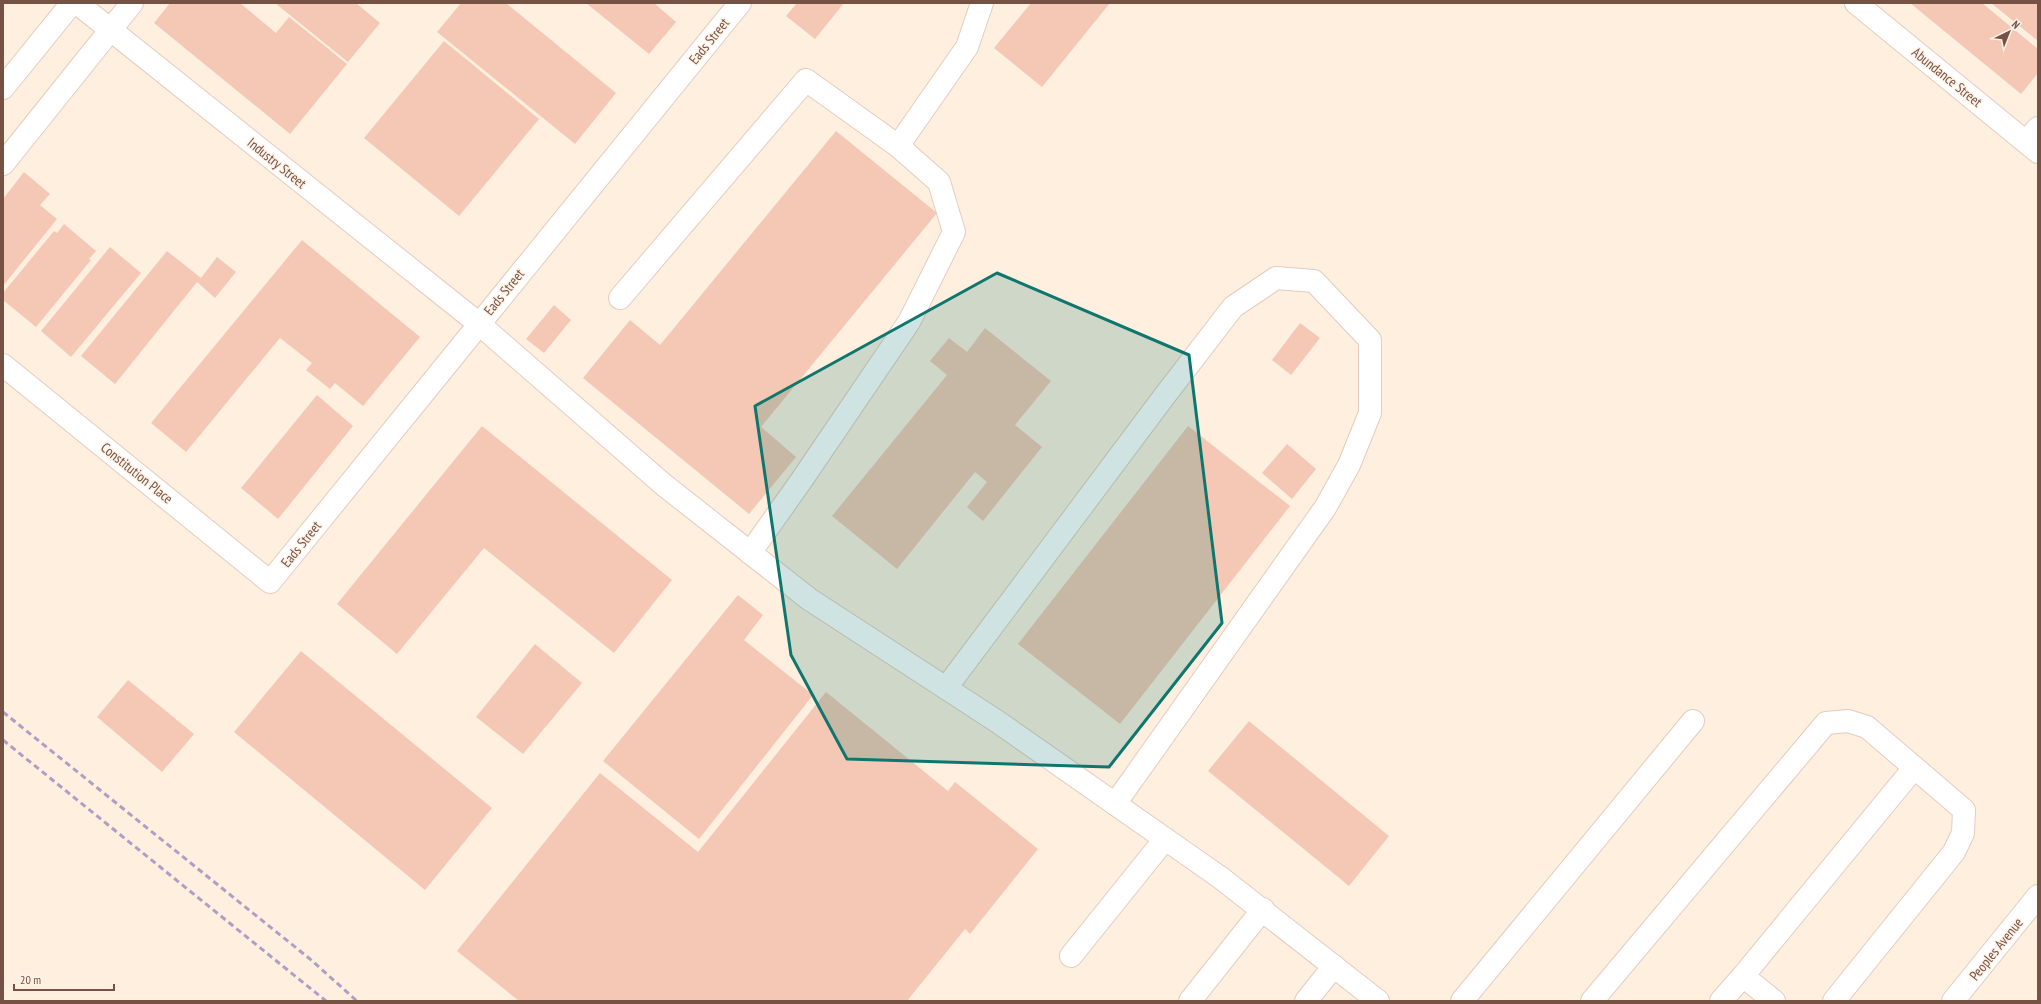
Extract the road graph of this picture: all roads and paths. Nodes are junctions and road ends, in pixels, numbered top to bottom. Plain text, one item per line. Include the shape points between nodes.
1 (72, 3) edge
2 (77, 3) edge
3 (132, 3) edge
4 (740, 3) edge
5 (982, 3) edge
6 (1856, 3) edge
7 (110, 30) junction
8 (3, 88) edge
9 (2034, 140) edge
10 (898, 146) junction
11 (3, 164) edge
12 (620, 298) dead end
13 (478, 323) junction
14 (3, 365) edge
15 (750, 552) junction
16 (270, 582) joint
17 (946, 688) junction
18 (1693, 721) dead end
19 (1914, 768) junction
20 (1115, 804) junction
21 (1165, 839) junction
22 (2038, 896) edge
23 (1263, 909) junction
24 (1071, 956) dead end
25 (1334, 966) junction
26 (1742, 976) junction
27 (1190, 1001) edge
28 (1306, 1001) edge
29 (1378, 1001) edge
30 (1462, 1001) edge
31 (1592, 1001) edge
32 (1721, 1001) edge
33 (1774, 1001) edge
34 (1834, 1001) edge
35 (1953, 1001) edge

1 - 8 street
2 - 7 street, Industry Street
3 - 7 street
4 - 13 street, Eads Street
5 - 10 street via 968,47
6 - 9 street, Abundance Street
7 - 11 street
7 - 13 street, Industry Street
10 - 12 street via 806,80
10 - 15 street via 938,182 954,232 909,322
13 - 15 street, Industry Street via 664,485
13 - 16 street, Eads Street
14 - 16 street, Constitution Place
15 - 17 street, Industry Street via 809,599
17 - 20 street, Industry Street
17 - 20 street via 1233,308 1276,278 1314,282 1370,340 1370,413 1349,465 1325,508
18 - 30 street
19 - 26 street
19 - 31 street via 1867,727 1848,721 1826,723
19 - 34 street via 1964,810 1963,833 1954,852
20 - 21 street, Industry Street
21 - 23 street, Industry Street
21 - 24 street
22 - 35 street, Peoples Avenue
23 - 25 street, Industry Street
23 - 27 street
25 - 28 street
25 - 29 street, Industry Street
26 - 32 street
26 - 33 street

